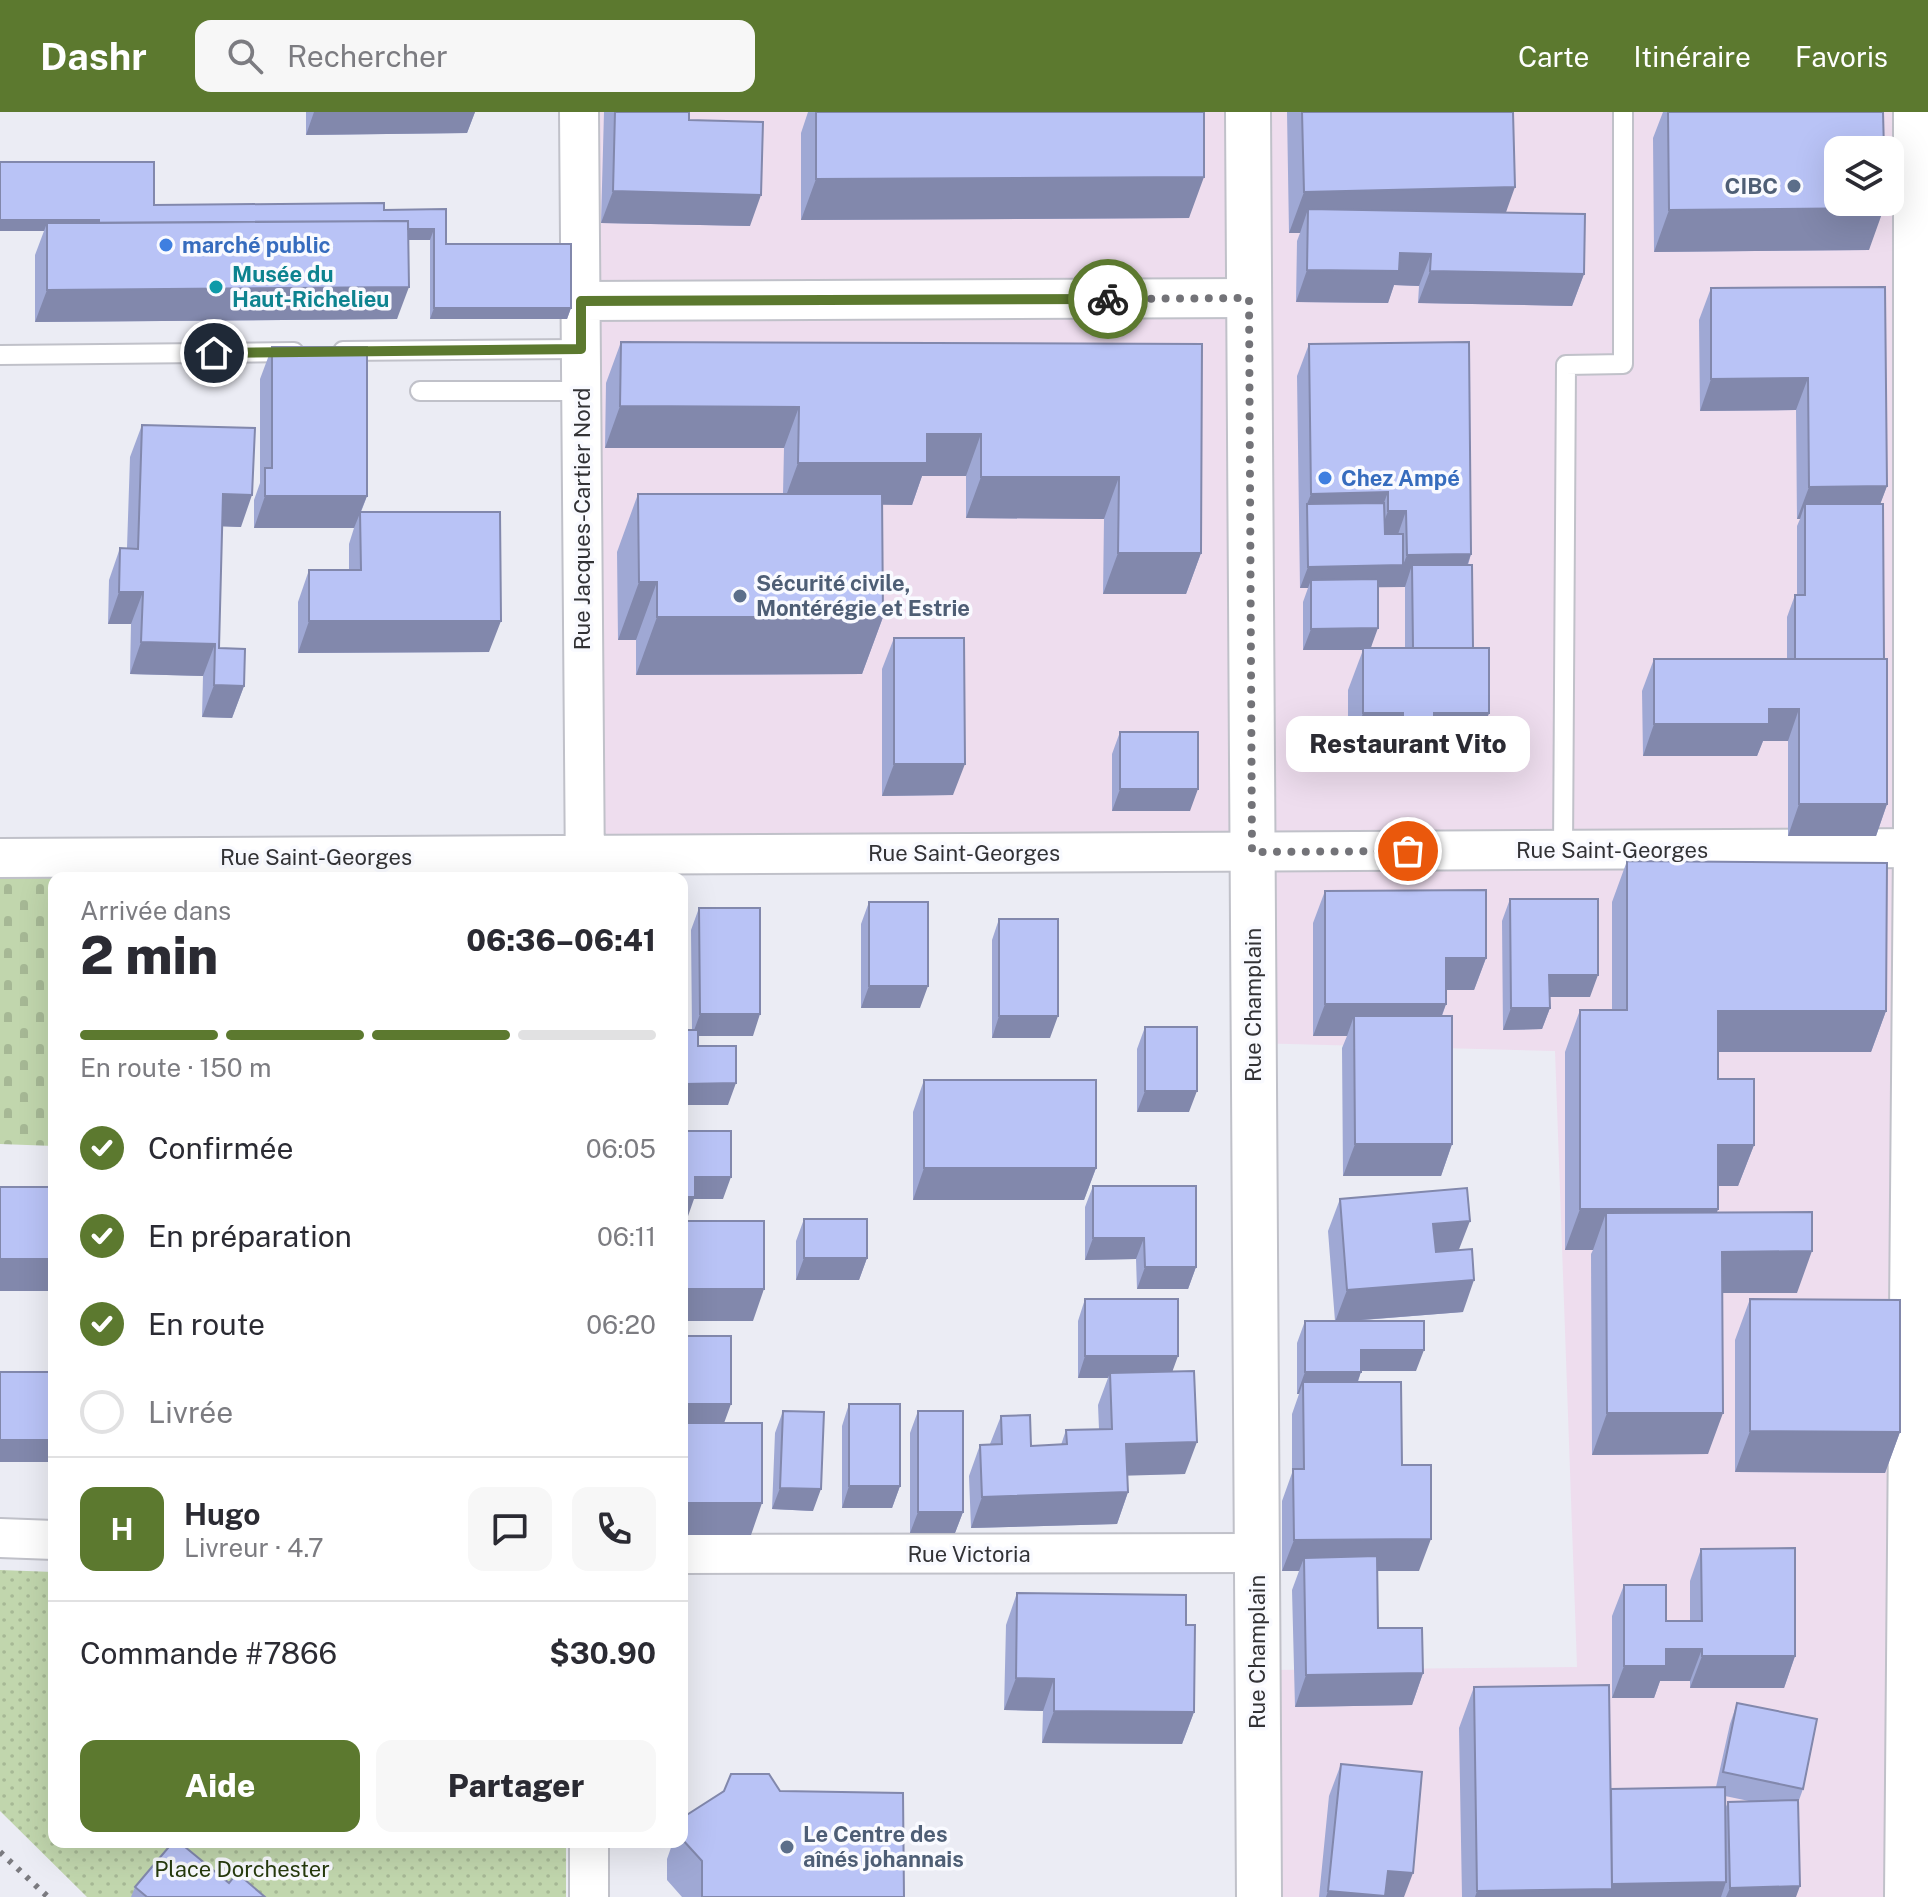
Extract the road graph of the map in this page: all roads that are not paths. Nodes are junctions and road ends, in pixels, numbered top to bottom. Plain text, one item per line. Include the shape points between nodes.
1 (579, 112) edge
2 (1248, 112) edge
3 (1623, 112) edge
4 (1916, 112) edge
5 (1249, 298) junction
6 (581, 301) junction
7 (581, 349) junction
8 (0, 355) edge
9 (420, 391) dead end
10 (581, 391) junction
11 (1922, 848) edge
12 (1563, 850) junction
13 (1252, 852) junction
14 (0, 858) edge
15 (585, 867) edge
16 (0, 1538) edge
17 (48, 1540) edge
18 (1256, 1553) junction
19 (688, 1554) edge
20 (589, 1848) edge
21 (589, 1897) edge
22 (1259, 1897) edge
23 (1907, 1897) edge

1 - 6 street, Rue Jacques-Cartier Nord
2 - 5 street, Rue Champlain
3 - 12 lane via 1623,364 1566,365
4 - 11 street
5 - 6 street
5 - 13 street, Rue Champlain
6 - 7 street, Rue Jacques-Cartier Nord
7 - 8 lane
7 - 10 street, Rue Jacques-Cartier Nord
9 - 10 lane
10 - 15 street, Rue Jacques-Cartier Nord
11 - 12 street, Rue Saint-Georges
11 - 23 street
12 - 13 street, Rue Saint-Georges
13 - 15 street, Rue Saint-Georges
13 - 18 street, Rue Champlain
14 - 15 street, Rue Saint-Georges
16 - 17 street
18 - 19 street, Rue Victoria
18 - 22 street, Rue Champlain
20 - 21 street

